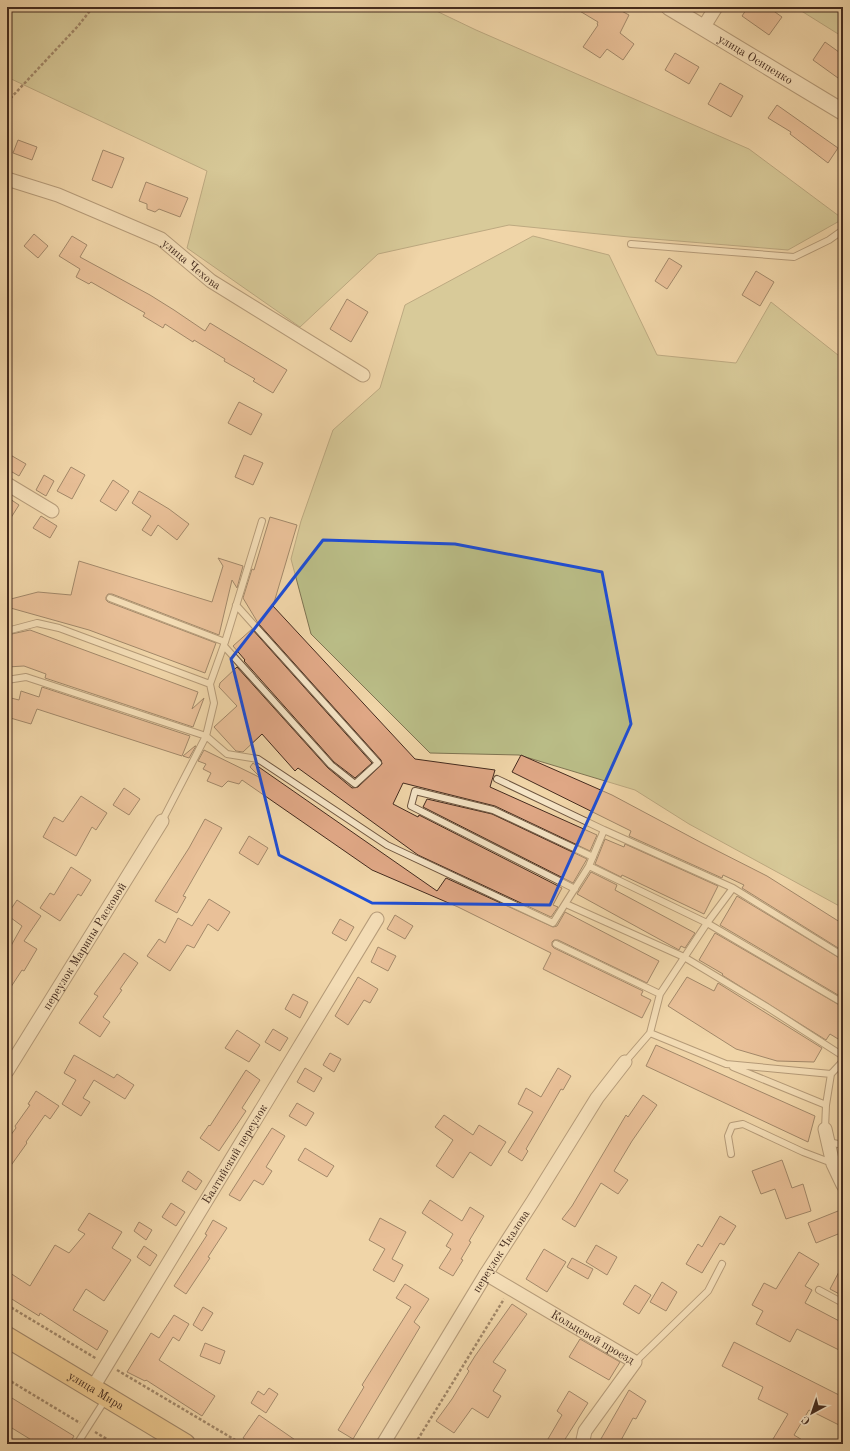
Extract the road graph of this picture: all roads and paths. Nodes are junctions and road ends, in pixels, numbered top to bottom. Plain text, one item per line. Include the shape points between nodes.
1 (93, 7) edge
2 (669, 7) edge
3 (716, 7) edge
4 (703, 28) junction
5 (7, 102) edge
6 (843, 112) edge
7 (7, 179) edge
8 (843, 230) edge
9 (631, 244) dead end
10 (363, 375) dead end
11 (7, 484) edge
12 (52, 511) dead end
13 (262, 521) dead end
14 (110, 598) dead end
15 (236, 605) junction
16 (7, 631) edge
17 (224, 644) junction
18 (7, 680) edge
19 (210, 684) junction
20 (206, 736) junction
21 (497, 779) dead end
22 (162, 821) joint
23 (604, 830) junction
24 (593, 857) junction
25 (589, 866) junction
26 (733, 888) junction
27 (575, 890) junction
28 (566, 904) junction
29 (377, 919) dead end
30 (707, 923) junction
31 (556, 944) dead end
32 (843, 956) edge
33 (684, 957) junction
34 (660, 994) junction
35 (843, 1003) edge
36 (650, 1033) junction
37 (843, 1056) edge
38 (843, 1061) edge
39 (625, 1062) joint
40 (726, 1064) junction
41 (7, 1071) edge
42 (831, 1074) junction
43 (826, 1105) junction
44 (825, 1129) joint
45 (828, 1142) junction
46 (843, 1145) edge
47 (731, 1154) dead end
48 (833, 1164) junction
49 (843, 1185) edge
50 (722, 1264) dead end
51 (486, 1274) junction
52 (819, 1290) dead end
53 (504, 1298) dead end
54 (843, 1303) edge
55 (7, 1305) edge
56 (7, 1337) edge
57 (635, 1362) junction
58 (107, 1365) junction
59 (7, 1379) edge
60 (100, 1393) junction
61 (88, 1427) junction
62 (77, 1444) edge
63 (115, 1444) edge
64 (185, 1444) edge
65 (242, 1444) edge
66 (383, 1444) edge
67 (415, 1444) edge
68 (585, 1444) edge

1 - 5 path
2 - 4 street, улица Осипенко
3 - 4 street
4 - 6 street, улица Осипенко
7 - 10 street, улица Чехова via 58,195 161,239 211,281
8 - 9 lane via 829,240 794,256
11 - 12 street
13 - 15 lane
14 - 17 lane
15 - 17 lane
15 - 17 lane via 378,763 355,784 331,765
16 - 19 lane via 37,623 59,628
17 - 19 lane
18 - 20 lane via 26,677
19 - 20 lane via 214,703
20 - 22 lane
20 - 28 lane via 227,754 258,760 387,845 553,924
21 - 23 lane
22 - 41 street, переулок Марины Расковой
23 - 24 lane
23 - 26 lane
24 - 25 lane
24 - 27 lane via 493,810 415,791 412,806
25 - 27 lane
25 - 30 lane
26 - 30 lane
26 - 32 lane
27 - 28 lane
28 - 33 lane
29 - 58 street, Балтийский переулок
30 - 33 lane
30 - 35 lane
31 - 34 lane
33 - 34 lane
33 - 37 lane
34 - 36 lane
36 - 39 lane
36 - 40 lane
38 - 42 lane
39 - 51 street, переулок Чкалова via 597,1098
40 - 42 lane
40 - 43 lane
42 - 43 lane
43 - 44 lane
44 - 45 street
45 - 46 lane
45 - 48 street
47 - 48 lane via 728,1136 732,1126 743,1124
48 - 49 street
50 - 57 lane via 708,1291
51 - 57 street, Кольцевой проезд
51 - 66 street, переулок Чкалова
52 - 54 lane
53 - 67 path
55 - 58 path
56 - 60 main road, улица Мира
57 - 68 street, Кольцевой проезд via 585,1431
58 - 60 street, Балтийский переулок
58 - 65 path
59 - 61 path
60 - 61 lane
60 - 64 main road, улица Мира
61 - 62 lane
61 - 63 path

